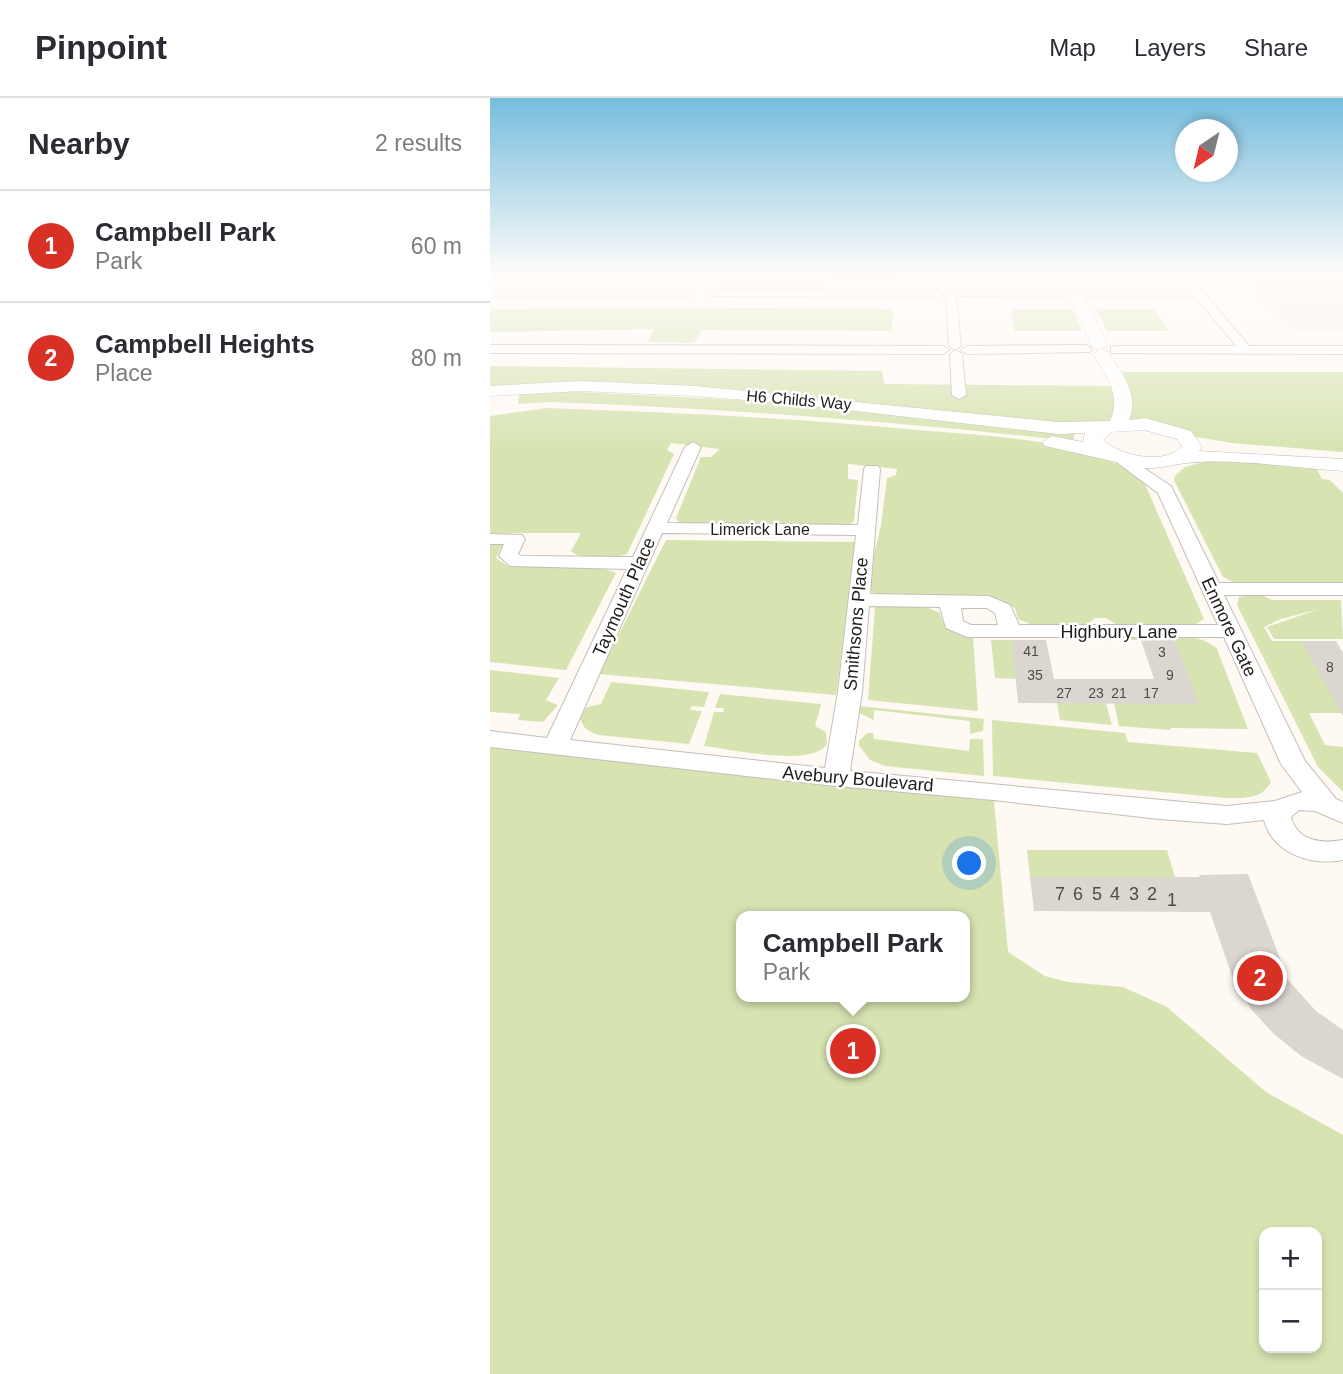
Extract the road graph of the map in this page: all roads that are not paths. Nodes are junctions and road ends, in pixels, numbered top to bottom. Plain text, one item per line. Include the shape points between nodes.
1 (955, 333) edge
2 (1092, 333) edge
3 (1230, 333) edge
4 (490, 349) edge
5 (955, 350) junction
6 (1100, 350) junction
7 (1343, 350) edge
8 (1246, 351) junction
9 (959, 395) dead end
10 (492, 401) edge
11 (576, 405) dead end
12 (1126, 406) junction
13 (701, 410) dead end
14 (1112, 426) junction
15 (1160, 427) junction
16 (1184, 435) junction
17 (693, 447) dead end
18 (1343, 452) edge
19 (1302, 455) junction
20 (1113, 456) junction
21 (1177, 458) junction
22 (1343, 465) edge
23 (872, 468) dead end
24 (1165, 490) junction
25 (656, 528) junction
26 (864, 530) junction
27 (490, 539) edge
28 (639, 563) junction
29 (1210, 589) junction
30 (1342, 591) edge
31 (860, 600) junction
32 (950, 602) junction
33 (1230, 631) junction
34 (1009, 632) junction
35 (490, 738) edge
36 (555, 747) junction
37 (1294, 764) junction
38 (836, 778) junction
39 (1282, 808) junction
40 (1334, 809) edge
41 (1227, 815) junction
42 (1290, 840) junction
43 (1343, 850) edge

1 - 5 street
2 - 6 street
3 - 8 street
4 - 5 street
5 - 6 street
5 - 9 street
6 - 8 street
6 - 12 street via 1121,386
7 - 8 street
10 - 11 street, H6 Childs Way
10 - 14 street, H6 Childs Way via 549,387 684,391 1058,428
12 - 14 street
12 - 15 street
13 - 20 street, H6 Childs Way via 1037,439
14 - 15 street, H6 Childs Way
14 - 20 street via 1093,436 1093,442
15 - 16 street
16 - 19 street
16 - 21 street via 1192,447
17 - 25 street, Taymouth Place
18 - 19 street
19 - 21 street
19 - 22 street
20 - 21 street, H6 Childs Way via 1147,461
20 - 24 street, Enmore Gate
21 - 24 street
23 - 26 street, Smithsons Place
24 - 29 street, Enmore Gate
25 - 26 street, Limerick Lane
25 - 28 street, Taymouth Place
26 - 31 street, Smithsons Place
27 - 28 street via 516,539 508,556 517,562
28 - 36 street, Taymouth Place
29 - 30 street
29 - 33 street, Enmore Gate
31 - 32 street
31 - 38 street, Smithsons Place
32 - 34 street via 1000,605 1008,617
32 - 34 street, Highbury Lane via 957,629
33 - 34 street, Highbury Lane
33 - 37 street, Enmore Gate
35 - 36 street, Avebury Boulevard
36 - 38 street, Avebury Boulevard
37 - 39 street
37 - 40 street, Enmore Gate
38 - 41 street, Avebury Boulevard
39 - 40 street, Avebury Boulevard via 1301,801
39 - 41 street, Avebury Boulevard
39 - 42 street via 1278,824
41 - 42 street, Avebury Boulevard
42 - 43 street, Avebury Boulevard via 1315,851

